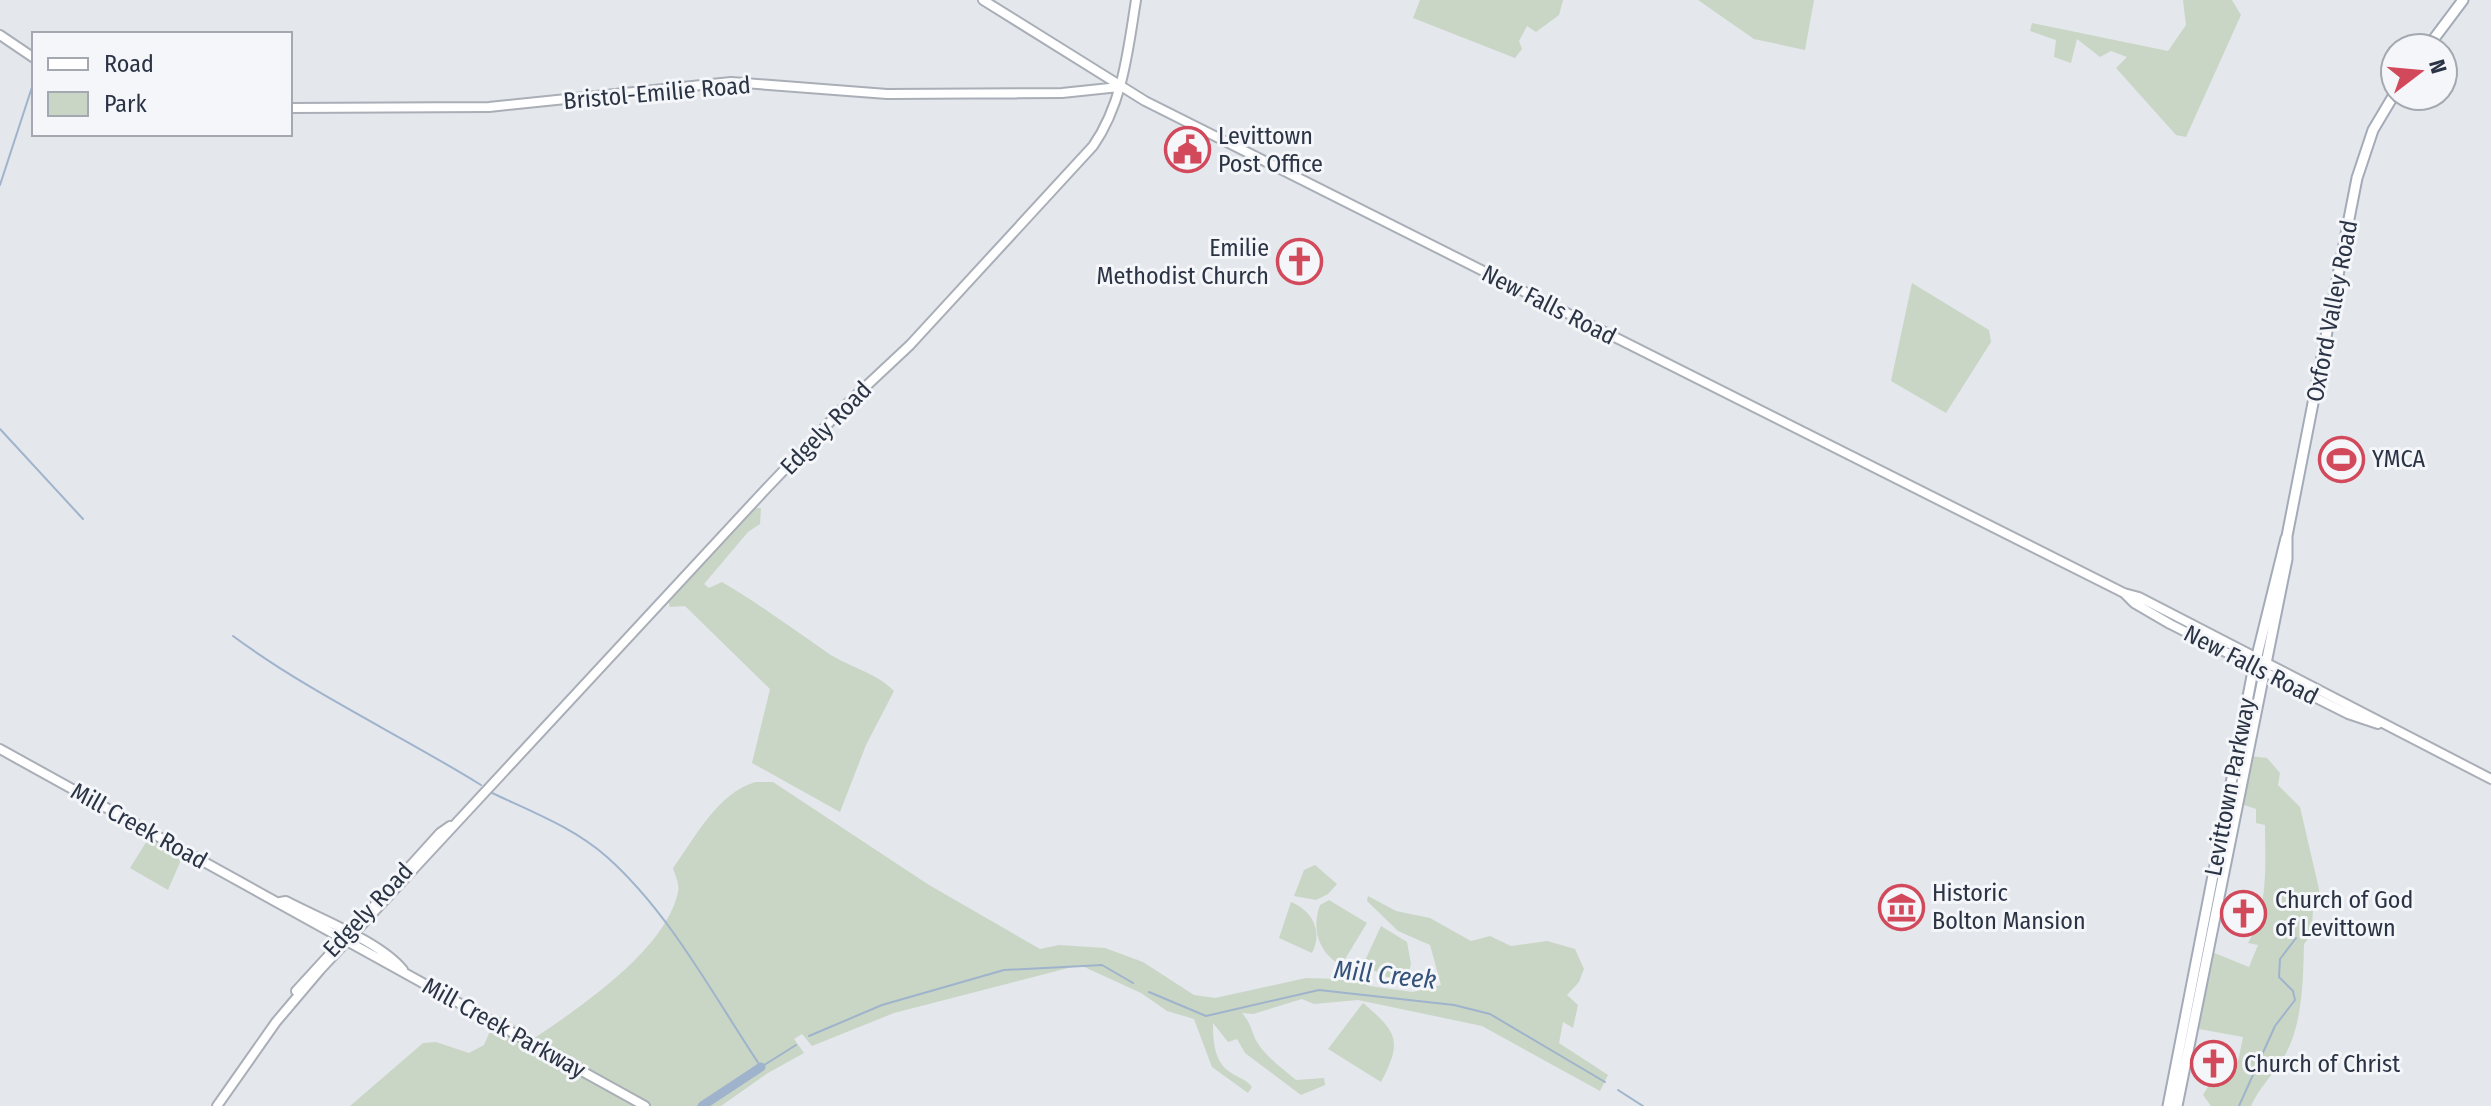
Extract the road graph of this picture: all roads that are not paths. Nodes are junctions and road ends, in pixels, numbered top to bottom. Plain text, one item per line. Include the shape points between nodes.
1 (983, 0) edge
2 (1136, 0) edge
3 (2463, 0) edge
4 (2439, 32) edge
5 (0, 35) edge
6 (32, 57) edge
7 (1093, 70) junction
8 (1120, 87) junction
9 (1086, 92) junction
10 (292, 108) edge
11 (2384, 112) edge
12 (2260, 664) junction
13 (0, 749) edge
14 (2491, 779) edge
15 (348, 937) junction
16 (217, 1106) edge
17 (645, 1106) edge
18 (2168, 1106) edge
19 (2177, 1106) edge

1 - 7 main road, New Falls Road
2 - 8 main road, Edgely Road
3 - 4 main road
5 - 6 main road
7 - 8 main road, New Falls Road
7 - 9 main road via 1095,83
8 - 9 main road, Bristol-Emilie Road
8 - 12 main road, New Falls Road via 2139,597
8 - 15 main road, Edgely Road via 1099,138 1046,200 764,491
9 - 10 main road, Bristol-Emilie Road via 887,94 731,82 489,107
11 - 12 main road, Oxford Valley Road via 2357,178 2287,536 2287,559
12 - 14 main road, New Falls Road via 2348,714 2385,726
12 - 18 main road, Levittown Parkway
12 - 19 main road, Levittown Parkway
13 - 15 main road, Mill Creek Road
15 - 16 main road, Edgely Road via 292,996
15 - 17 main road, Mill Creek Parkway

